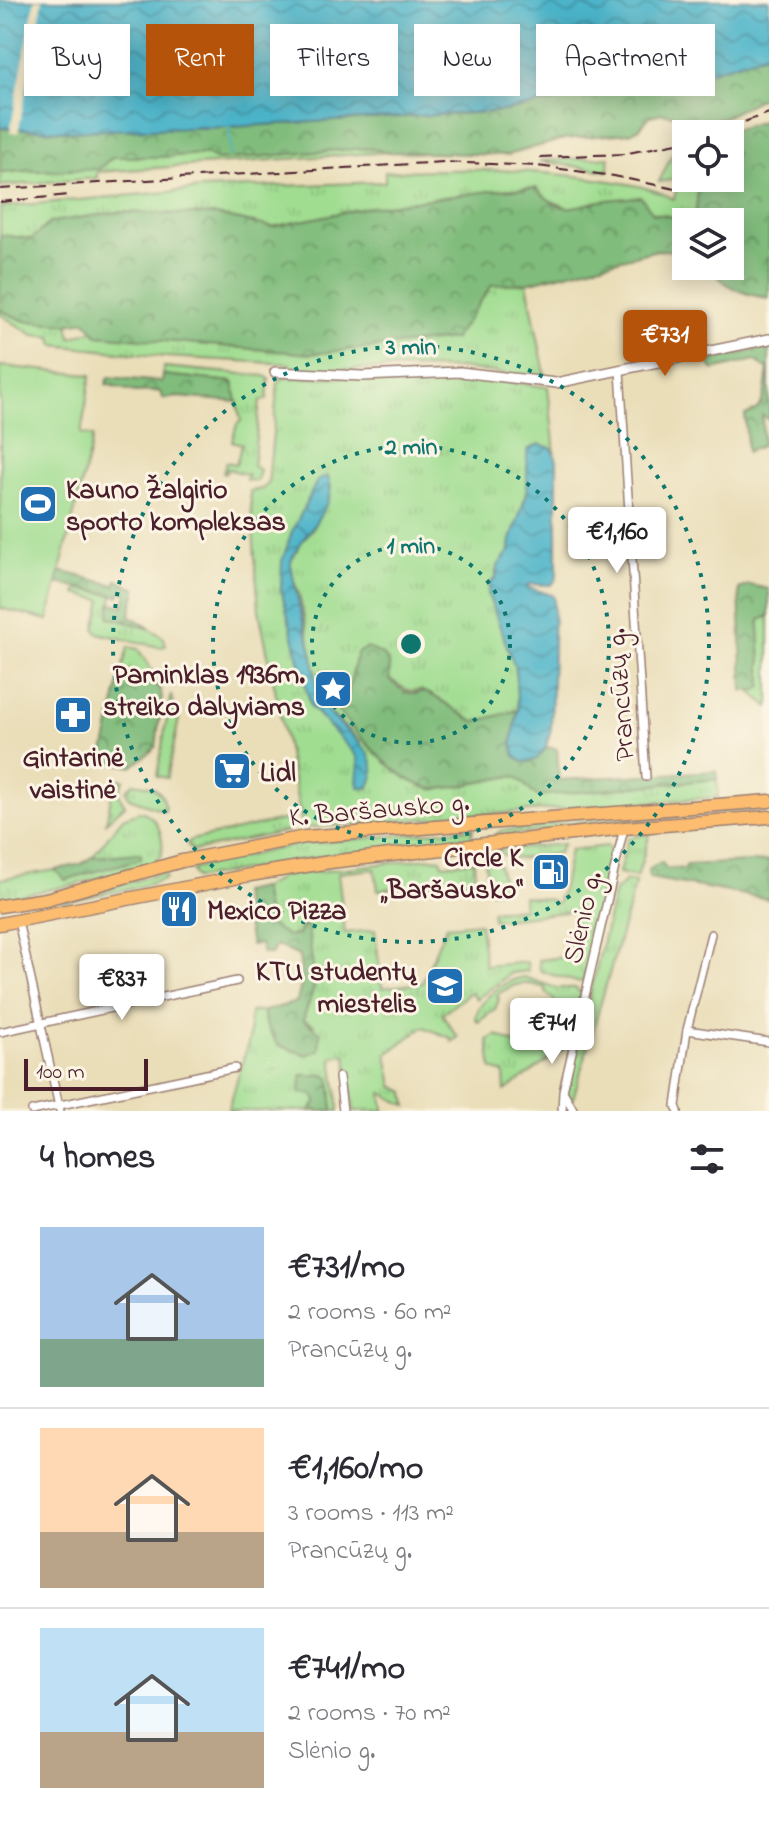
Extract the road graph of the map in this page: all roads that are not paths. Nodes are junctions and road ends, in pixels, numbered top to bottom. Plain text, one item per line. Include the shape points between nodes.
1 (769, 339) edge
2 (620, 371) junction
3 (275, 372) dead end
4 (646, 777) dead end
5 (769, 801) edge
6 (769, 817) edge
7 (476, 823) junction
8 (624, 828) junction
9 (478, 845) junction
10 (0, 906) edge
11 (18, 921) junction
12 (0, 924) edge
13 (711, 934) dead end
14 (237, 981) dead end
15 (41, 1023) junction
16 (687, 1030) junction
17 (0, 1032) edge
18 (769, 1042) edge
19 (235, 1068) dead end
20 (339, 1077) dead end
21 (563, 1091) junction
22 (59, 1108) edge
23 (32, 1111) edge
24 (343, 1111) edge
25 (562, 1111) edge
26 (574, 1111) edge
27 (678, 1111) edge

1 - 2 street
2 - 3 street via 556,383 460,372
2 - 4 street, Prancūzų g.
5 - 7 main road, K. Baršausko g.
6 - 8 main road, K. Baršausko g.
7 - 9 main road
7 - 10 main road, K. Baršausko g. via 270,843
8 - 9 main road, K. Baršausko g.
8 - 21 street, Slėnio g.
9 - 11 main road, K. Baršausko g. via 250,875
11 - 12 main road, K. Baršausko g.
11 - 15 street
13 - 16 street
14 - 15 street
15 - 17 street
15 - 22 street
16 - 18 street
16 - 27 street
19 - 22 street
20 - 24 street
21 - 25 street, Slėnio g.
21 - 26 street
22 - 23 street

